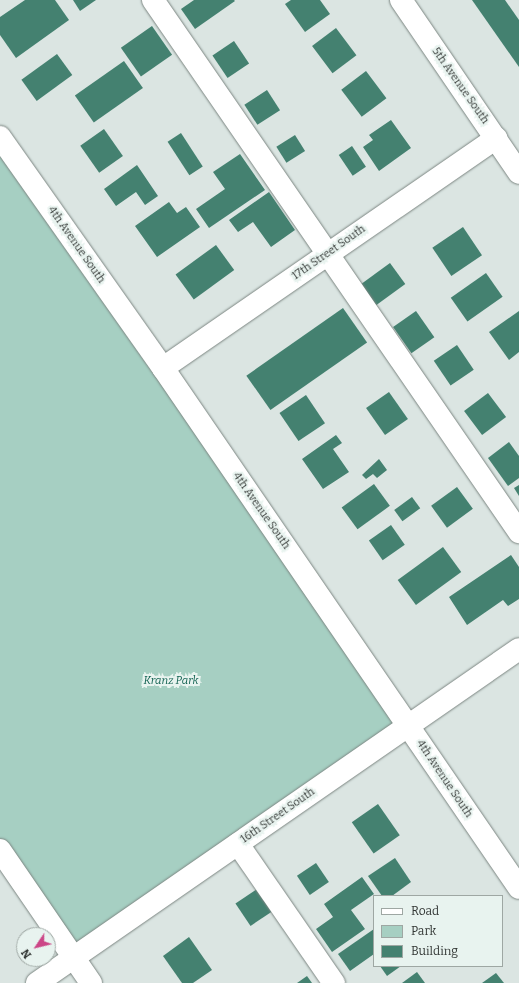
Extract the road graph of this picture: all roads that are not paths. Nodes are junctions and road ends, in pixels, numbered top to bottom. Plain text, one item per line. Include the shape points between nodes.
1 (153, 0) edge
2 (401, 0) edge
3 (0, 137) edge
4 (496, 138) junction
5 (519, 173) edge
6 (327, 255) junction
7 (163, 368) junction
8 (519, 532) edge
9 (519, 649) edge
10 (408, 725) junction
11 (238, 844) junction
12 (0, 850) edge
13 (519, 888) edge
14 (73, 958) junction
15 (37, 983) edge
16 (90, 983) edge
17 (334, 983) edge

1 - 6 street
2 - 4 street, 5th Avenue South
3 - 7 street, 4th Avenue South
4 - 5 street, 5th Avenue South
4 - 6 street, 17th Street South
6 - 7 street, 17th Street South
6 - 8 street
7 - 10 street, 4th Avenue South
9 - 10 street, 16th Street South
10 - 11 street, 16th Street South
10 - 13 street, 4th Avenue South
11 - 14 street, 16th Street South
11 - 17 street
12 - 14 street
14 - 15 street, 16th Street South
14 - 16 street

